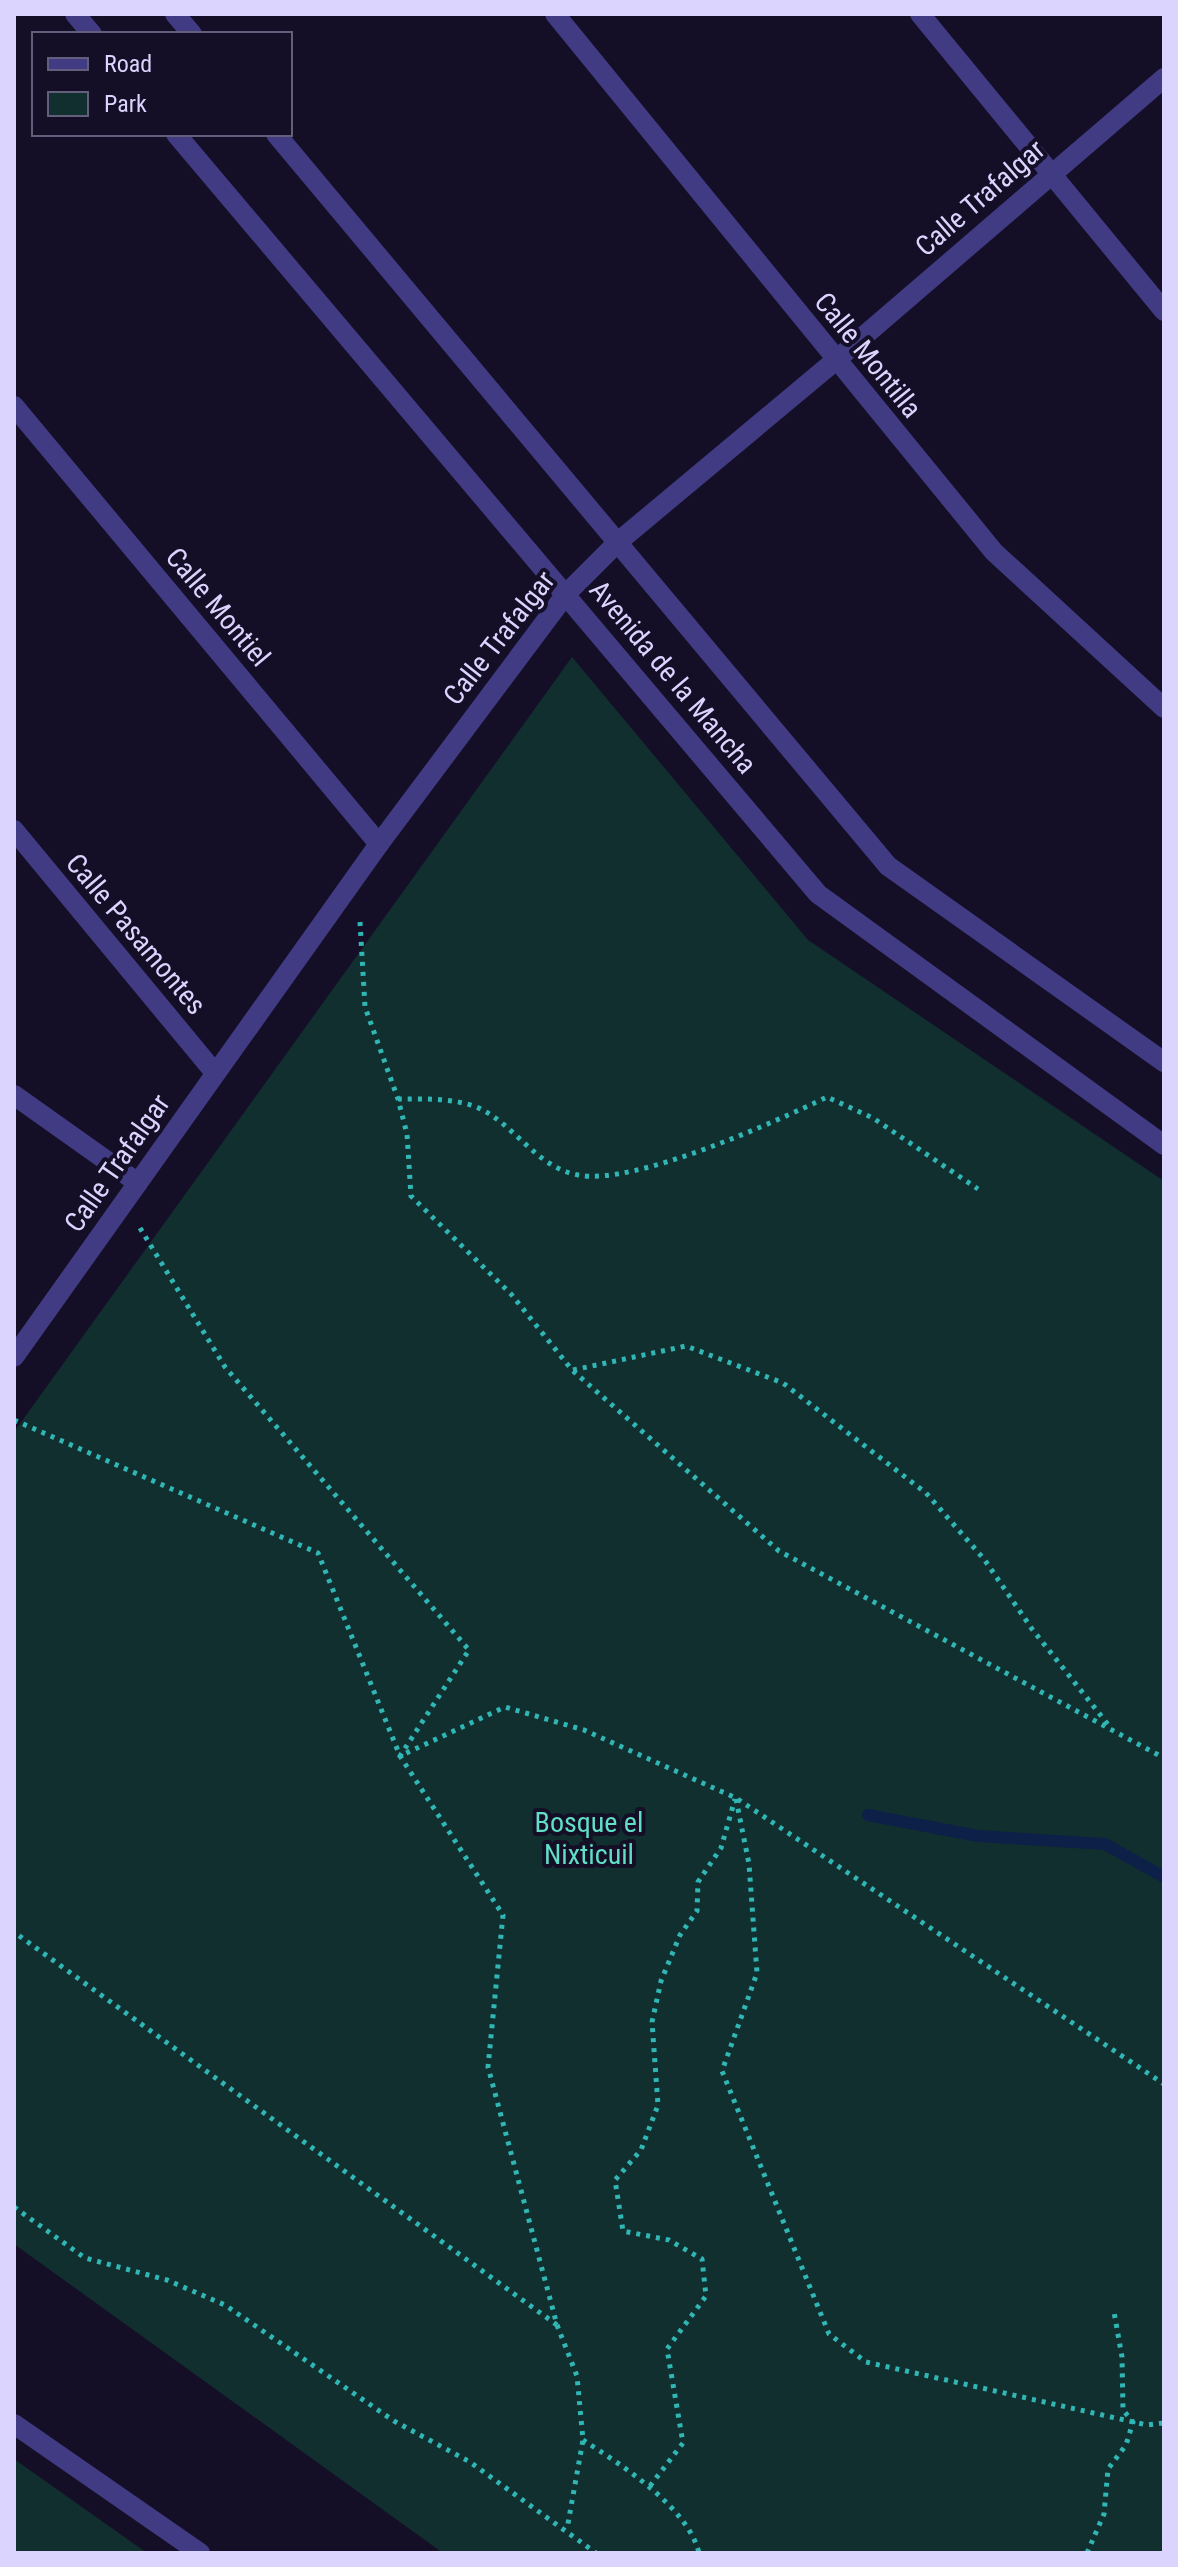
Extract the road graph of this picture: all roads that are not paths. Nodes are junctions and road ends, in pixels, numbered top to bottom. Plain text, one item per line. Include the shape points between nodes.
1 (75, 14) edge
2 (175, 14) edge
3 (555, 14) edge
4 (920, 14) edge
5 (90, 32) edge
6 (190, 32) edge
7 (1164, 78) edge
8 (178, 136) edge
9 (278, 136) edge
10 (1051, 173) junction
11 (1164, 311) edge
12 (836, 360) junction
13 (14, 406) edge
14 (618, 542) junction
15 (566, 594) junction
16 (1164, 708) edge
17 (14, 830) edge
18 (379, 844) junction
19 (1164, 1062) edge
20 (215, 1073) junction
21 (14, 1095) edge
22 (1164, 1145) edge
23 (138, 1183) junction
24 (14, 1357) edge
25 (14, 2424) edge
26 (200, 2553) edge

1 - 5 street
2 - 6 street
3 - 12 street, Calle Montilla
4 - 10 street
7 - 10 street, Calle Trafalgar
8 - 15 street, Avenida de la Mancha
9 - 14 street, Avenida de la Mancha
10 - 11 street
10 - 12 street, Calle Trafalgar
12 - 14 street, Calle Trafalgar
12 - 16 street, Calle Montilla via 994,552
13 - 18 street, Calle Montiel
14 - 15 street, Calle Trafalgar
14 - 19 street, Avenida de la Mancha via 888,866
15 - 18 street, Calle Trafalgar
15 - 22 street, Avenida de la Mancha via 818,894
17 - 20 street, Calle Pasamontes
18 - 20 street, Calle Trafalgar
20 - 23 street, Calle Trafalgar
21 - 23 street
23 - 24 street, Calle Trafalgar
25 - 26 street

